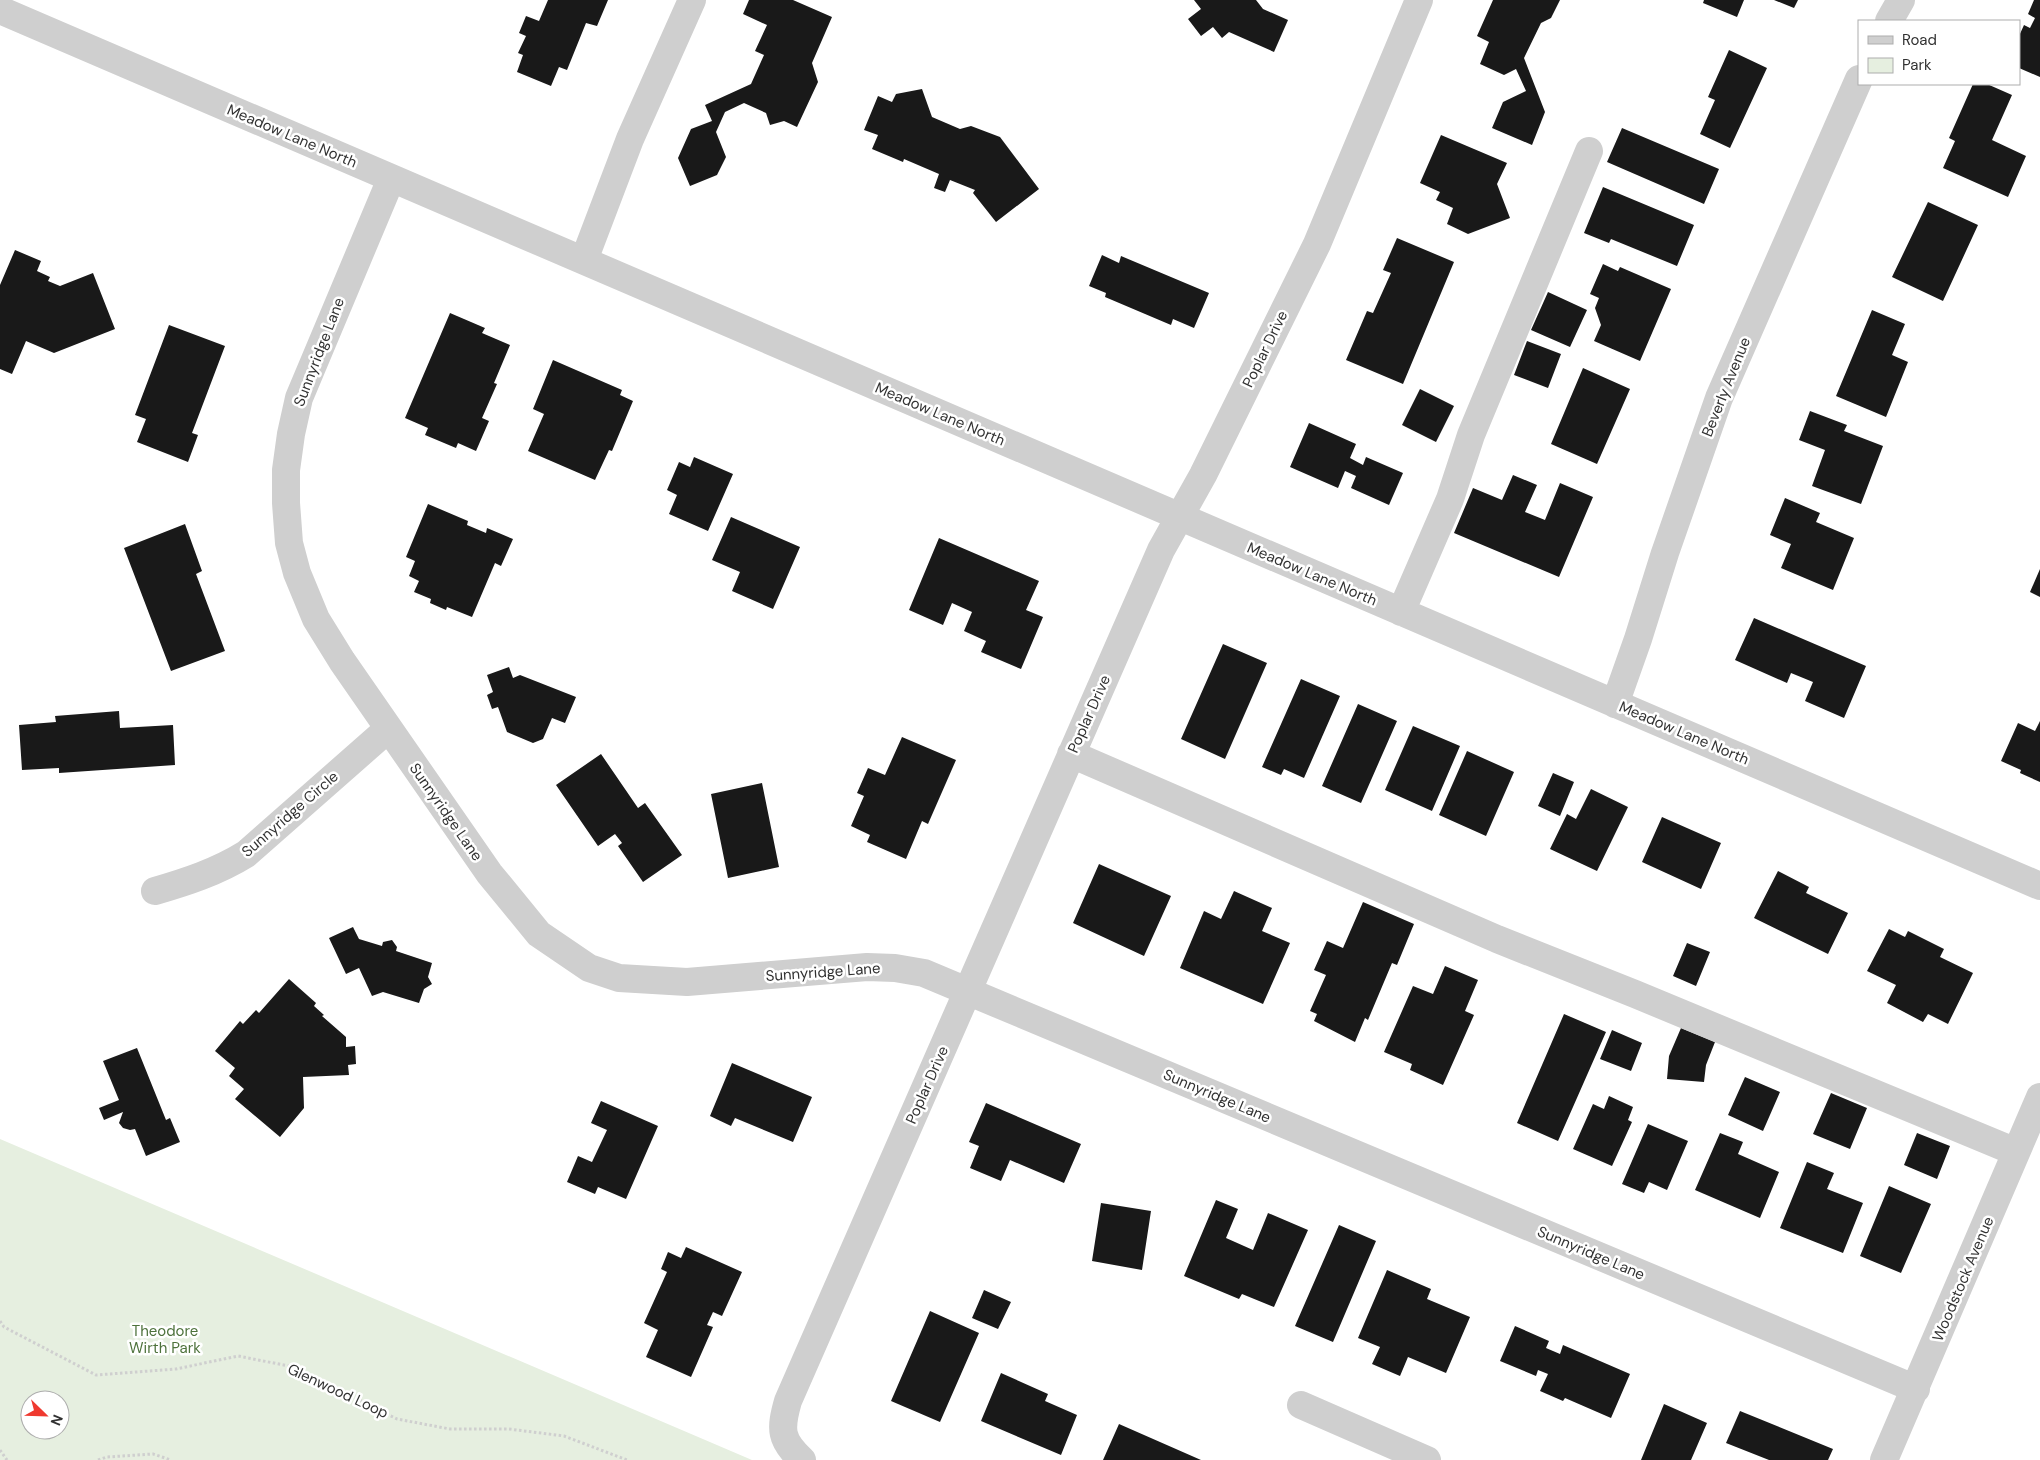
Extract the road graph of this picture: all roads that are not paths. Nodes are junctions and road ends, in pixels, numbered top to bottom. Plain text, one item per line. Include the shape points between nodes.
1 (692, 0) edge
2 (1419, 0) edge
3 (1901, 0) edge
4 (0, 10) edge
5 (1890, 20) edge
6 (1858, 81) edge
7 (1589, 152) dead end
8 (391, 179) junction
9 (584, 260) junction
10 (1180, 517) junction
11 (1401, 612) junction
12 (1615, 704) junction
13 (388, 729) junction
14 (1071, 754) junction
15 (2040, 886) edge
16 (155, 891) dead end
17 (968, 991) junction
18 (2040, 1097) edge
19 (2016, 1152) junction
20 (1916, 1389) junction
21 (1301, 1405) dead end
22 (802, 1460) edge
23 (1426, 1460) edge
24 (1884, 1460) edge

1 - 9 street via 630,140
2 - 10 street, Poplar Drive via 1317,244 1204,475
3 - 5 street
4 - 8 street, Meadow Lane North
6 - 12 street, Beverly Avenue via 1719,398
7 - 11 street via 1472,435 1450,499
8 - 9 street, Meadow Lane North
8 - 13 street, Sunnyridge Lane via 299,398 286,470 289,543 297,573 316,618
9 - 10 street, Meadow Lane North
10 - 11 street, Meadow Lane North
10 - 14 street, Poplar Drive via 1161,550
11 - 12 street, Meadow Lane North
12 - 15 street, Meadow Lane North
13 - 16 street, Sunnyridge Circle via 246,854 229,865
13 - 17 street, Sunnyridge Lane via 523,916 539,934 589,968 619,978 687,982 867,967 895,968 924,974
14 - 17 street, Poplar Drive
14 - 19 street via 1496,939
17 - 20 street, Sunnyridge Lane
17 - 22 street, Poplar Drive via 788,1401 783,1419 784,1437 789,1449
18 - 19 street, Woodstock Avenue
19 - 20 street, Woodstock Avenue
20 - 24 street, Woodstock Avenue
21 - 23 street

